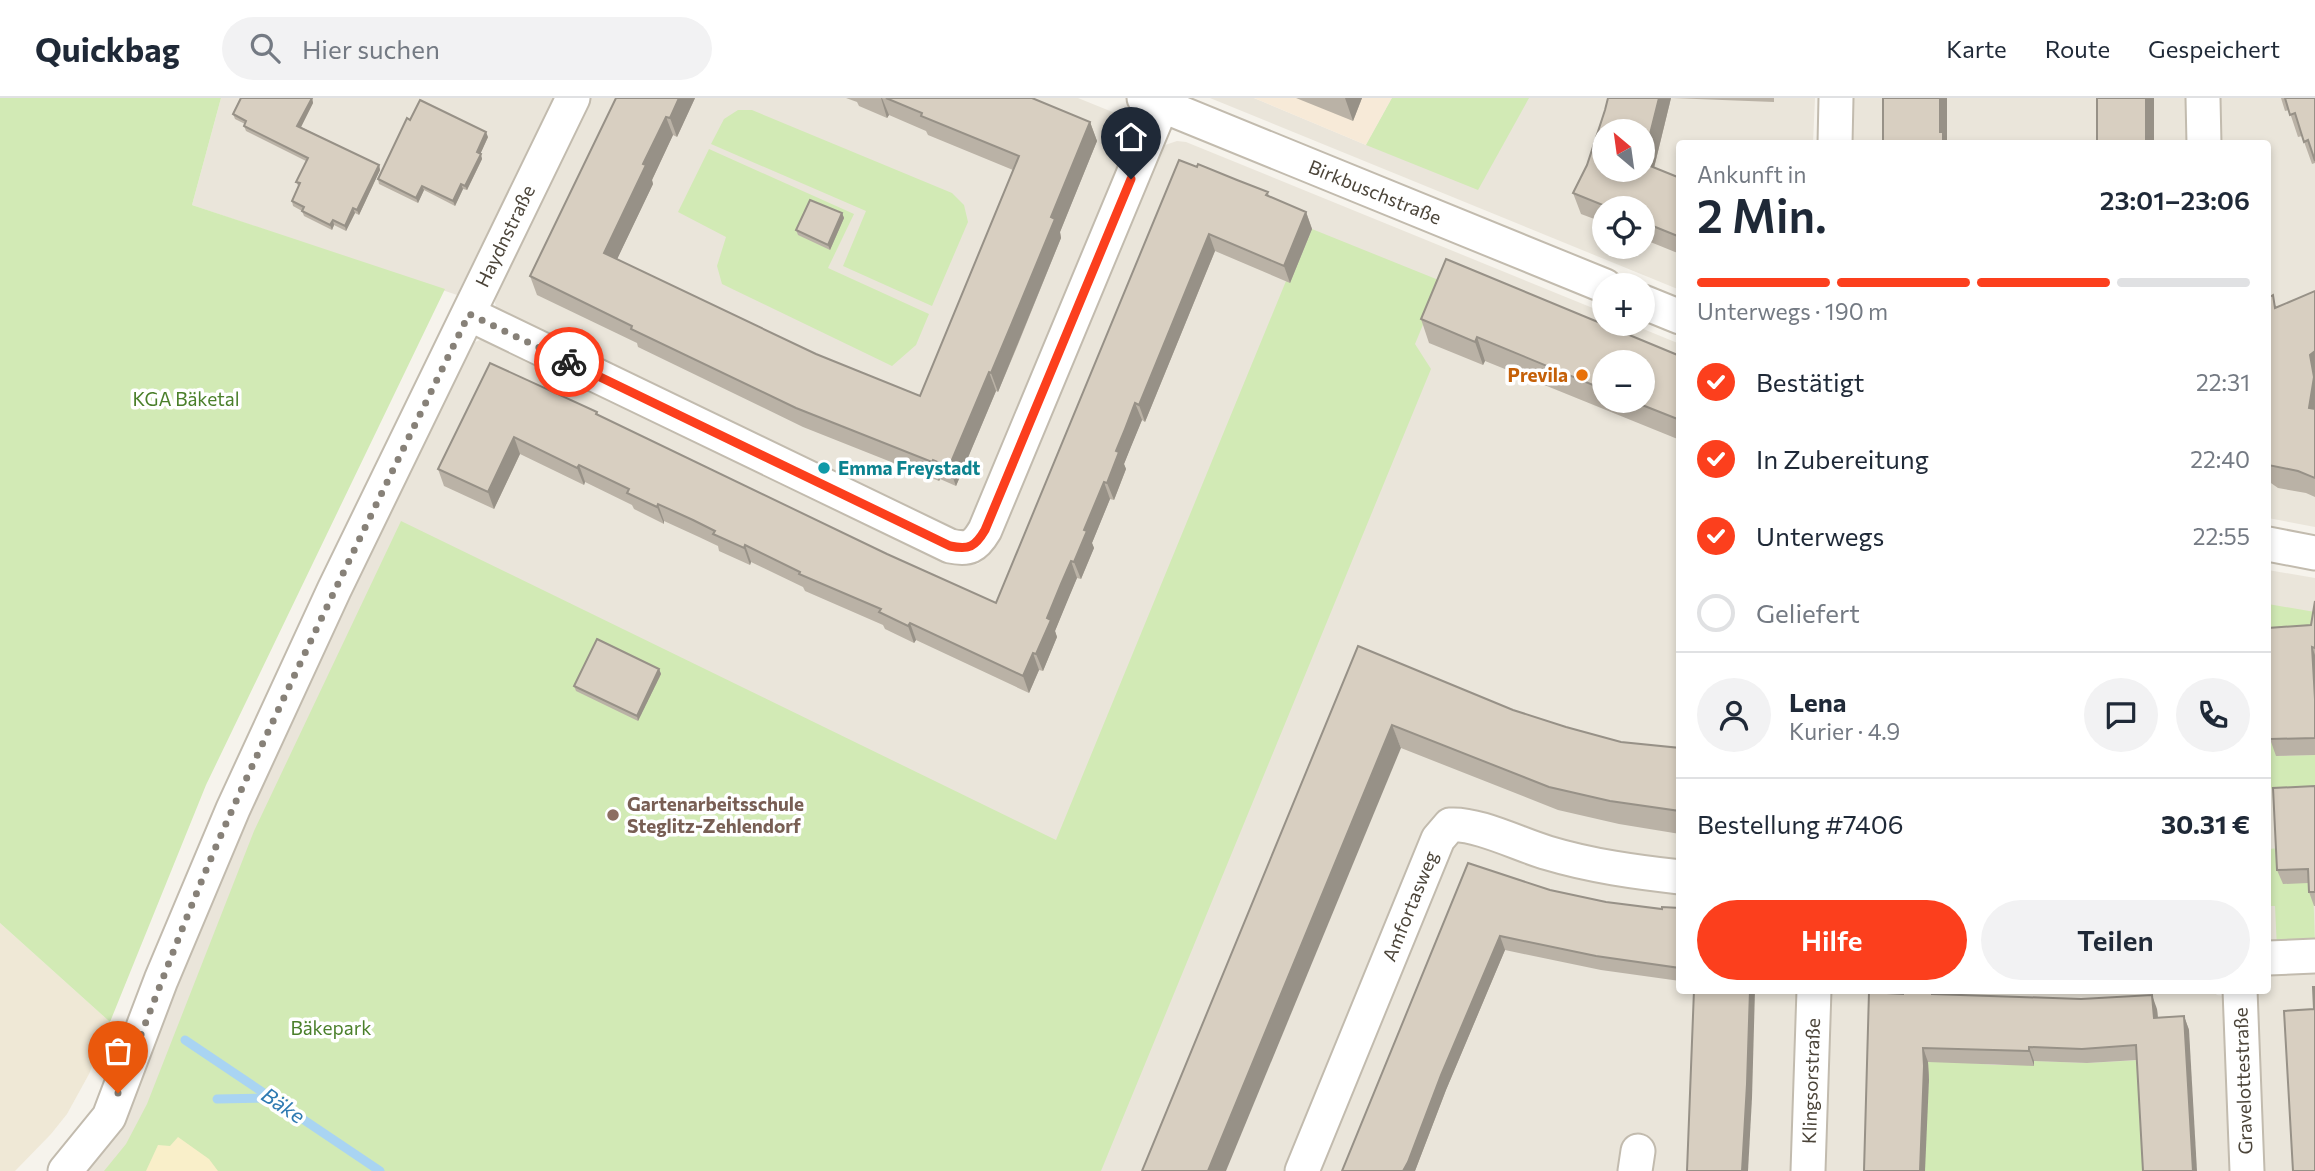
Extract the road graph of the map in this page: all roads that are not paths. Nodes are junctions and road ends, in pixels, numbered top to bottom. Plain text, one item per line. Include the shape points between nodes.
1 (573, 98) edge
2 (1836, 98) edge
3 (2203, 98) edge
4 (1153, 102) edge
5 (1835, 140) edge
6 (2204, 140) edge
7 (1592, 281) edge
8 (1655, 307) edge
9 (469, 314) junction
10 (1676, 315) edge
11 (2271, 545) edge
12 (2315, 553) edge
13 (1676, 876) edge
14 (2315, 956) edge
15 (2271, 958) edge
16 (1814, 994) edge
17 (2240, 994) edge
18 (65, 1171) edge
19 (1302, 1171) edge
20 (1808, 1171) edge
21 (2247, 1171) edge

1 - 9 street, Haydnstraße
2 - 5 street
3 - 6 street
4 - 7 street, Birkbuschstraße
4 - 9 street via 985,530 972,547 950,546
8 - 10 street
9 - 18 street, Haydnstraße via 233,809 109,1117
11 - 12 street
13 - 19 street, Amfortasweg via 1550,854 1469,826 1450,825 1438,839
14 - 15 street
16 - 20 street, Klingsorstraße
17 - 21 street, Gravelottestraße

